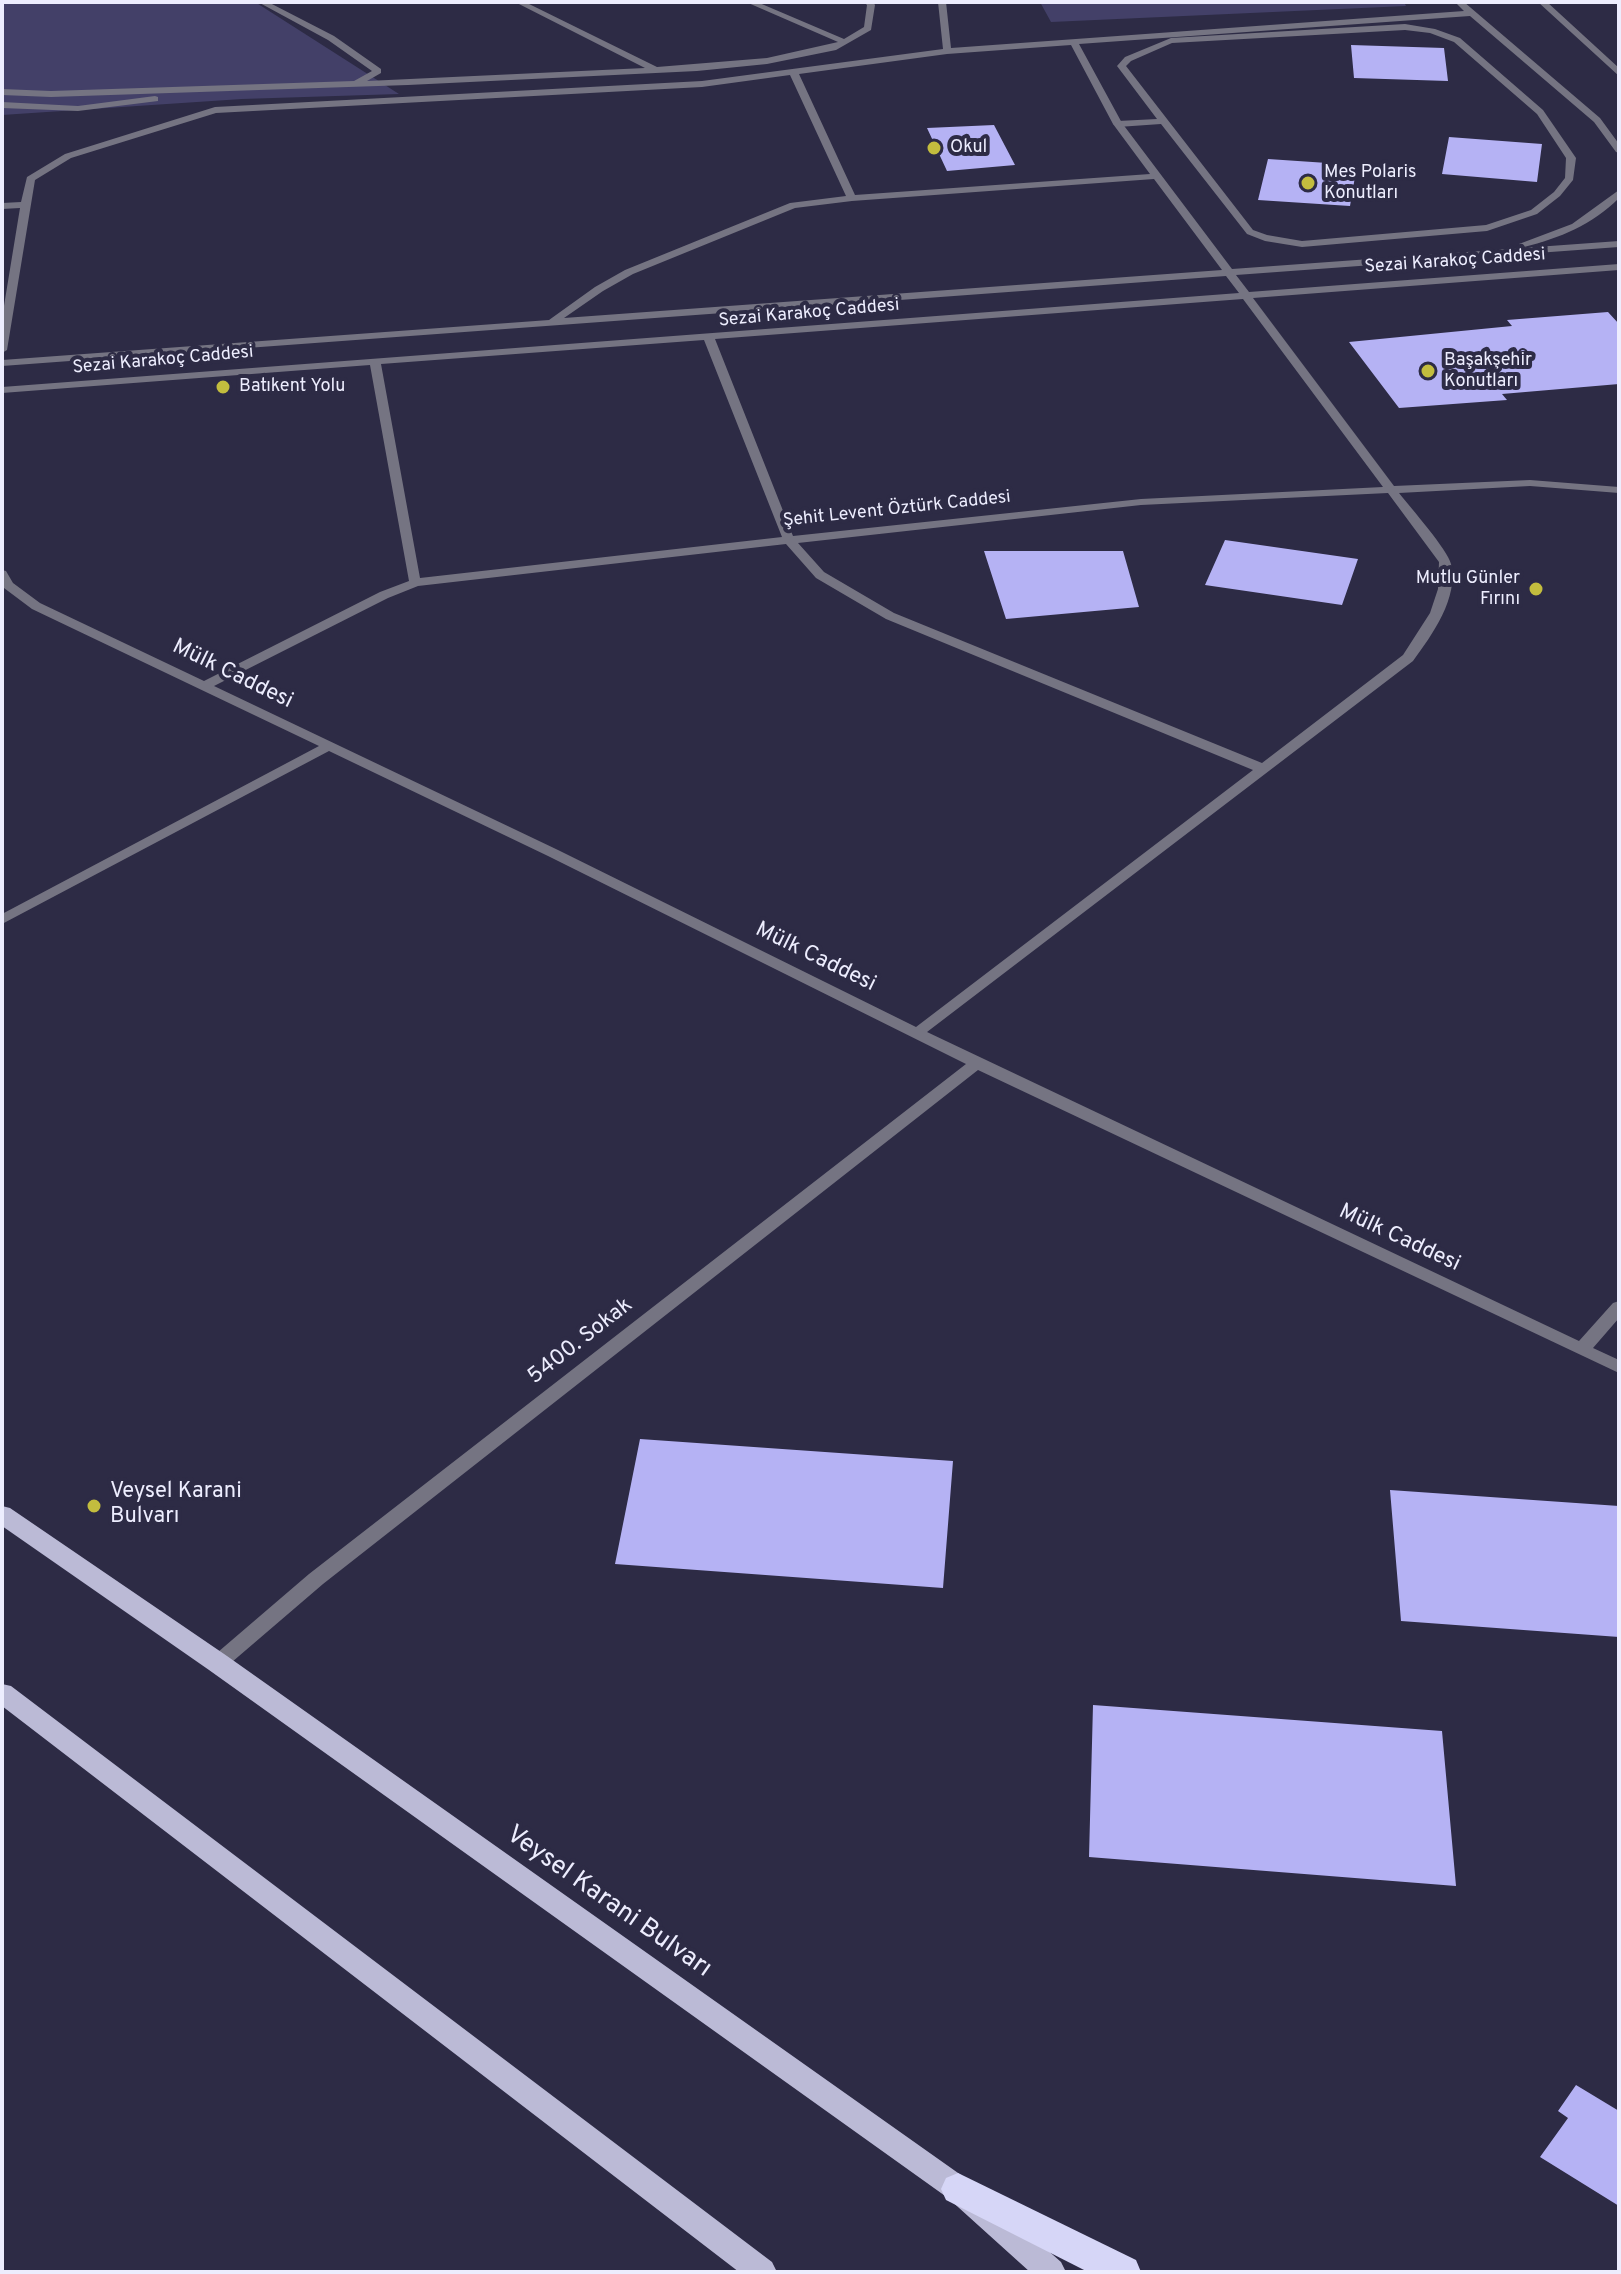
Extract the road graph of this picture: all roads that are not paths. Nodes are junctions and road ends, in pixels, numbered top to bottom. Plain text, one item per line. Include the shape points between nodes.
1 (262, 2) edge
2 (519, 2) edge
3 (750, 2) edge
4 (868, 2) edge
5 (942, 2) edge
6 (1459, 2) edge
7 (1542, 2) edge
8 (1471, 13) junction
9 (844, 42) junction
10 (1074, 42) junction
11 (947, 51) junction
12 (656, 70) junction
13 (794, 73) junction
14 (1619, 73) edge
15 (356, 84) junction
16 (278, 86) junction
17 (2, 92) edge
18 (51, 94) junction
19 (2, 102) edge
20 (52, 108) junction
21 (2, 113) edge
22 (1163, 121) junction
23 (1118, 124) junction
24 (1619, 150) edge
25 (1155, 176) junction
26 (1619, 193) edge
27 (852, 198) junction
28 (27, 205) junction
29 (2, 206) edge
30 (1619, 244) edge
31 (1457, 256) junction
32 (1619, 267) edge
33 (1229, 274) junction
34 (1244, 294) junction
35 (550, 323) junction
36 (709, 338) junction
37 (2, 350) edge
38 (375, 361) junction
39 (2, 363) edge
40 (2, 390) edge
41 (1388, 487) junction
42 (1619, 490) edge
43 (789, 540) junction
44 (2, 574) edge
45 (415, 583) junction
46 (205, 686) junction
47 (329, 746) junction
48 (1264, 769) junction
49 (2, 920) edge
50 (917, 1033) junction
51 (977, 1063) junction
52 (1619, 1307) edge
53 (1581, 1350) junction
54 (1619, 1367) edge
55 (2, 1514) edge
56 (218, 1663) junction
57 (2, 1693) edge
58 (958, 2189) junction
59 (762, 2272) edge
60 (1051, 2272) edge
61 (1123, 2272) edge

1 - 15 street via 331,38 378,71
2 - 12 street
3 - 9 street
4 - 9 street via 868,28
5 - 11 street
6 - 8 street
7 - 14 street
8 - 10 street
8 - 24 street via 1603,120
9 - 12 street via 767,61
10 - 11 street
10 - 23 street
11 - 13 street
12 - 15 street
13 - 27 street
13 - 28 street via 662,87 215,110 68,156 30,179
15 - 16 street
16 - 18 street
16 - 20 street via 94,108
17 - 18 street
18 - 19 street
19 - 20 street
20 - 21 street
22 - 22 street via 1121,66 1163,43 1415,28 1457,40 1540,112 1571,158 1570,178 1534,212 1511,222 1439,234 1302,244 1250,232
22 - 23 street
23 - 25 street
25 - 27 street
25 - 33 street
26 - 31 street via 1601,214 1568,230
27 - 35 street via 793,205 743,224 629,272
28 - 29 street
28 - 37 street
30 - 31 street
31 - 33 street
32 - 34 street, Sezai Karakoç Caddesi
33 - 34 street
33 - 35 street
34 - 36 street, Sezai Karakoç Caddesi
34 - 41 street
35 - 39 street
36 - 38 street, Sezai Karakoç Caddesi
36 - 43 street
38 - 40 street, Sezai Karakoç Caddesi
38 - 45 street
41 - 42 street, Şehit Levent Öztürk Caddesi via 1530,483
41 - 43 street, Şehit Levent Öztürk Caddesi via 1141,502
41 - 48 street via 1445,562 1441,606 1408,658
43 - 45 street, Şehit Levent Öztürk Caddesi
43 - 48 street via 820,575 890,616
44 - 46 street, Mülk Caddesi via 36,606
45 - 46 street, Şehit Levent Öztürk Caddesi
46 - 47 street, Mülk Caddesi
47 - 49 street
47 - 50 street, Mülk Caddesi
48 - 50 street
50 - 51 street, Mülk Caddesi
51 - 53 street, Mülk Caddesi
51 - 56 street, 5400. Sokak via 316,1579
52 - 53 street
53 - 54 street, Mülk Caddesi
55 - 56 main road, Veysel Karani Bulvarı
56 - 58 main road, Veysel Karani Bulvarı
57 - 59 main road
58 - 60 main road, Veysel Karani Bulvarı
58 - 61 highway

